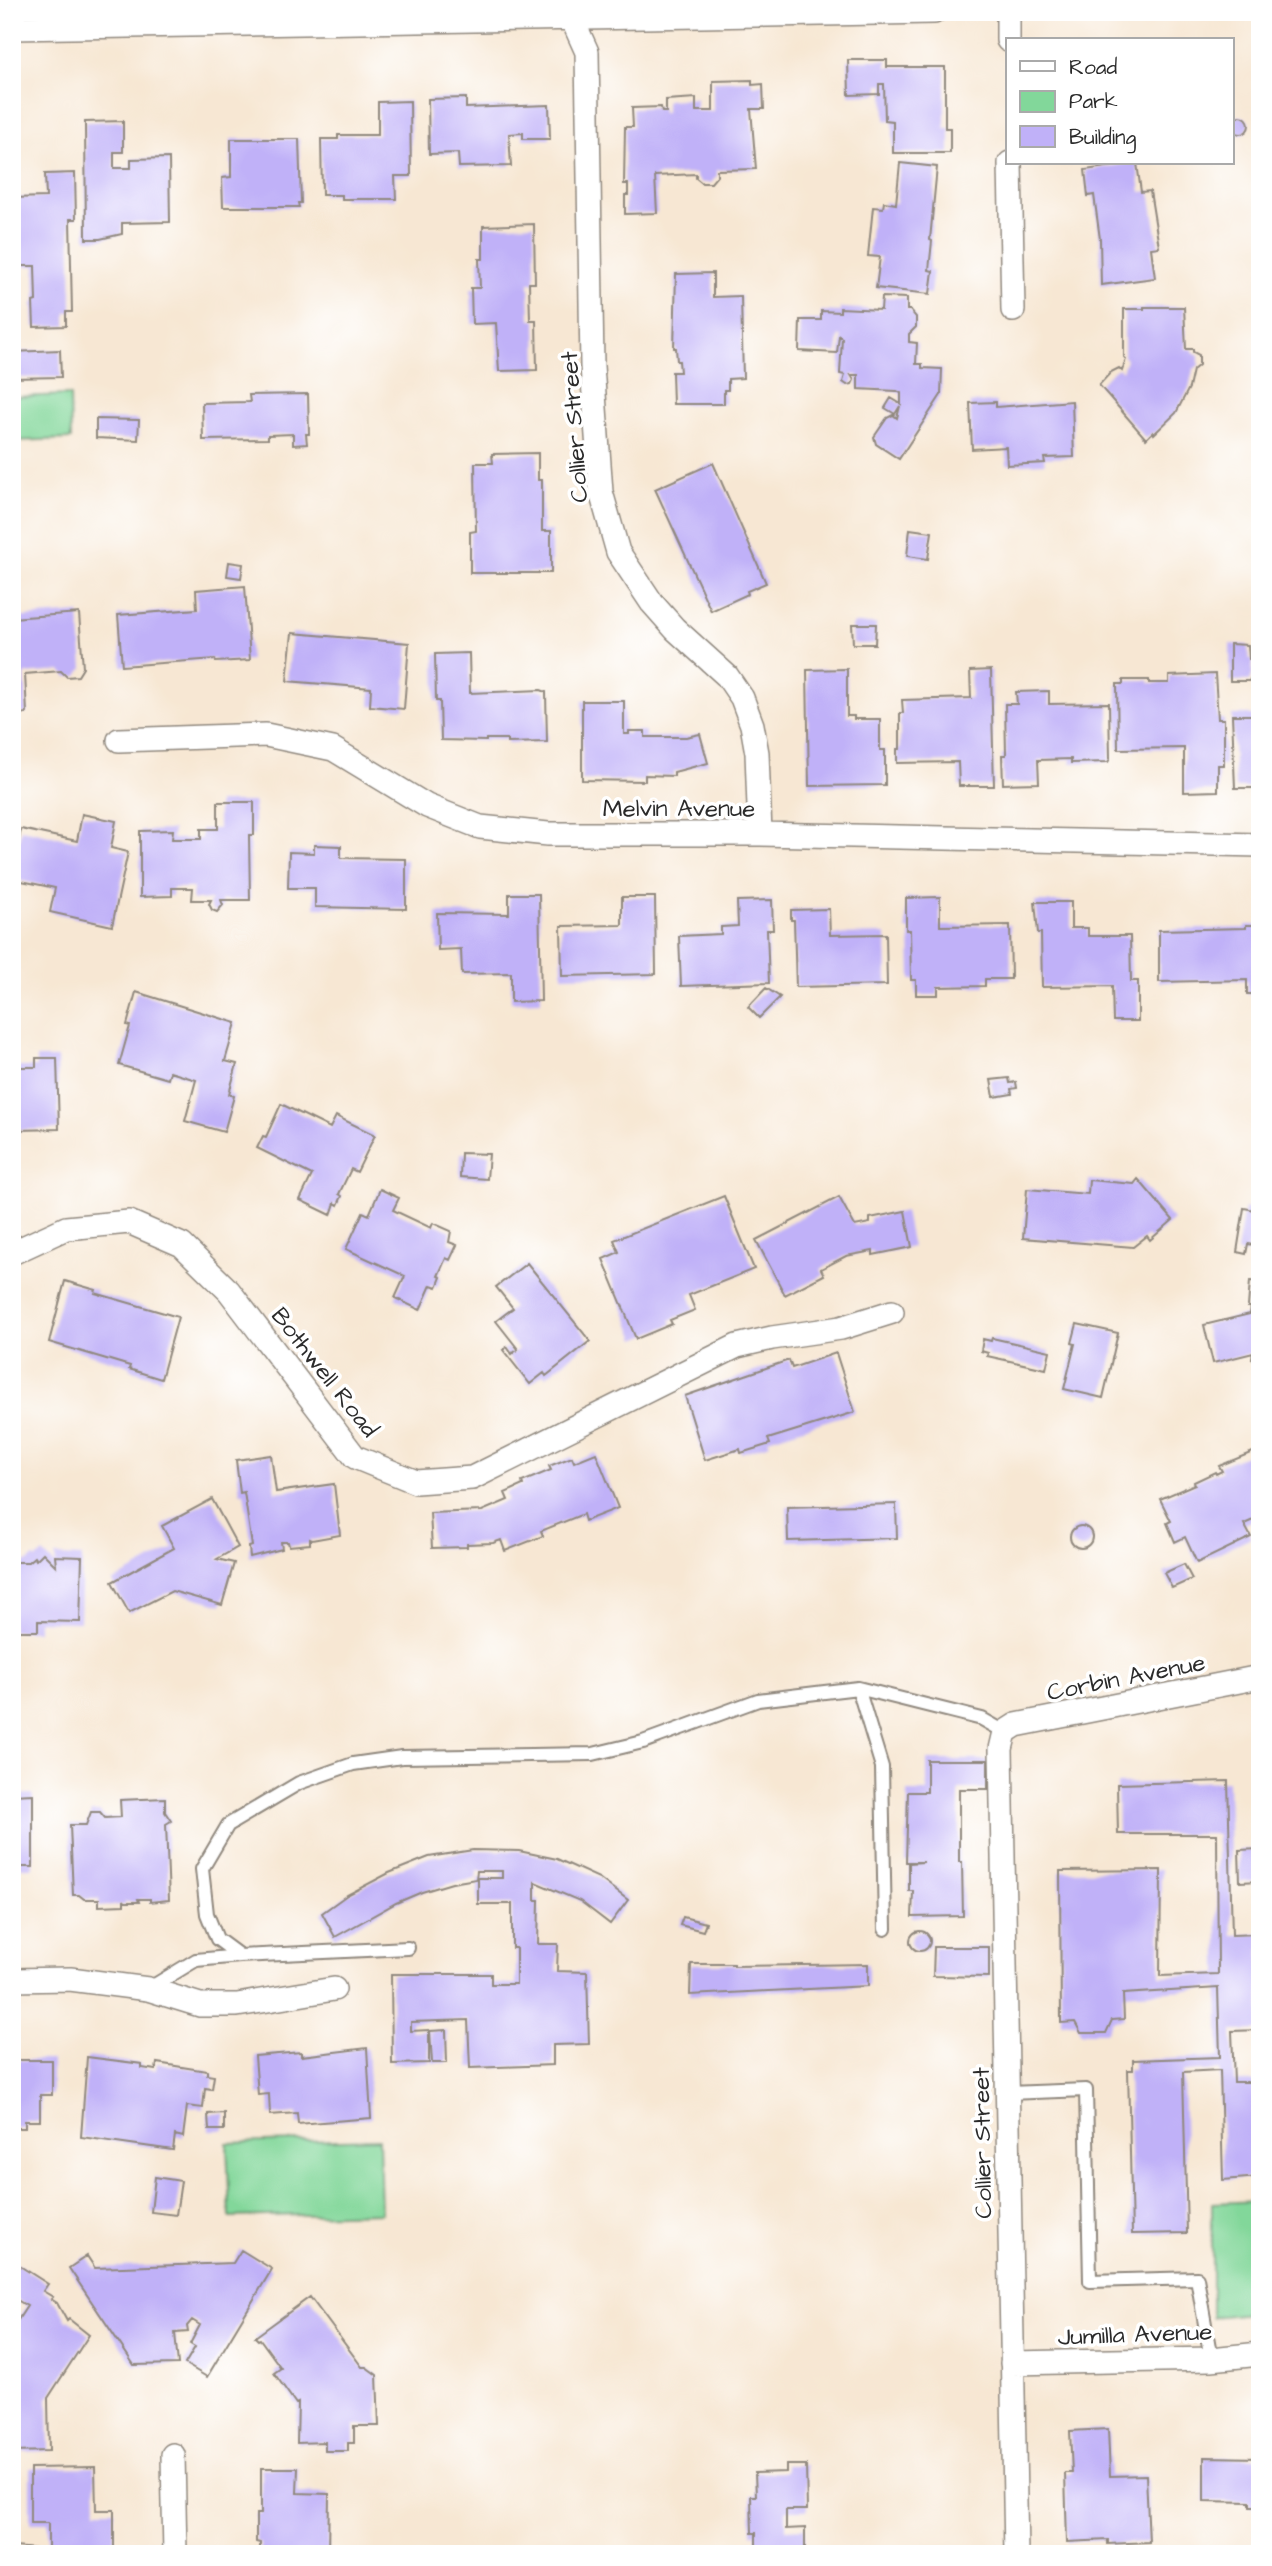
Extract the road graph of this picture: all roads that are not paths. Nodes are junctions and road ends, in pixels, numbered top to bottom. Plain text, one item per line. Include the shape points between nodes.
1 (924, 12) edge
2 (934, 12) edge
3 (1008, 12) edge
4 (570, 16) edge
5 (94, 19) edge
6 (12, 28) edge
7 (1008, 38) edge
8 (1010, 164) edge
9 (1013, 310) dead end
10 (119, 740) dead end
11 (760, 834) junction
12 (1260, 845) edge
13 (12, 1253) edge
14 (892, 1312) dead end
15 (1260, 1677) edge
16 (858, 1688) junction
17 (1005, 1732) junction
18 (885, 1929) dead end
19 (408, 1948) dead end
20 (240, 1956) junction
21 (12, 1980) edge
22 (148, 1989) junction
23 (334, 1989) dead end
24 (1007, 2093) junction
25 (1260, 2354) edge
26 (1211, 2359) junction
27 (1012, 2363) junction
28 (173, 2455) dead end
29 (175, 2554) edge
30 (1016, 2554) edge

1 - 2 street
1 - 4 street
3 - 7 street
4 - 5 street
4 - 11 street, Collier Street via 587,52 592,366 601,492 618,552 652,603 727,676 742,698 757,753
5 - 6 street
8 - 9 street
10 - 11 street, Melvin Avenue via 266,735 332,749 427,806 480,827 548,834
11 - 12 street, Melvin Avenue
13 - 14 street, Bothwell Road via 66,1228 129,1222 182,1245 229,1291 355,1457 416,1482 472,1478 737,1346 841,1328
15 - 17 street, Corbin Avenue via 1016,1725
16 - 17 lane via 982,1719
16 - 18 lane via 882,1767
16 - 20 lane via 758,1700 643,1742 593,1754 402,1757 353,1764 299,1783 228,1825 202,1869 207,1914 217,1939
17 - 24 street, Collier Street via 1001,1749
19 - 20 lane
20 - 22 lane via 196,1960
21 - 22 street via 70,1979
22 - 23 street via 200,2005 237,2005
24 - 26 lane via 1086,2090 1090,2281 1196,2278
24 - 27 street, Collier Street
25 - 26 street, Jumilla Avenue
26 - 27 street, Jumilla Avenue
27 - 30 street, Collier Street
28 - 29 street

